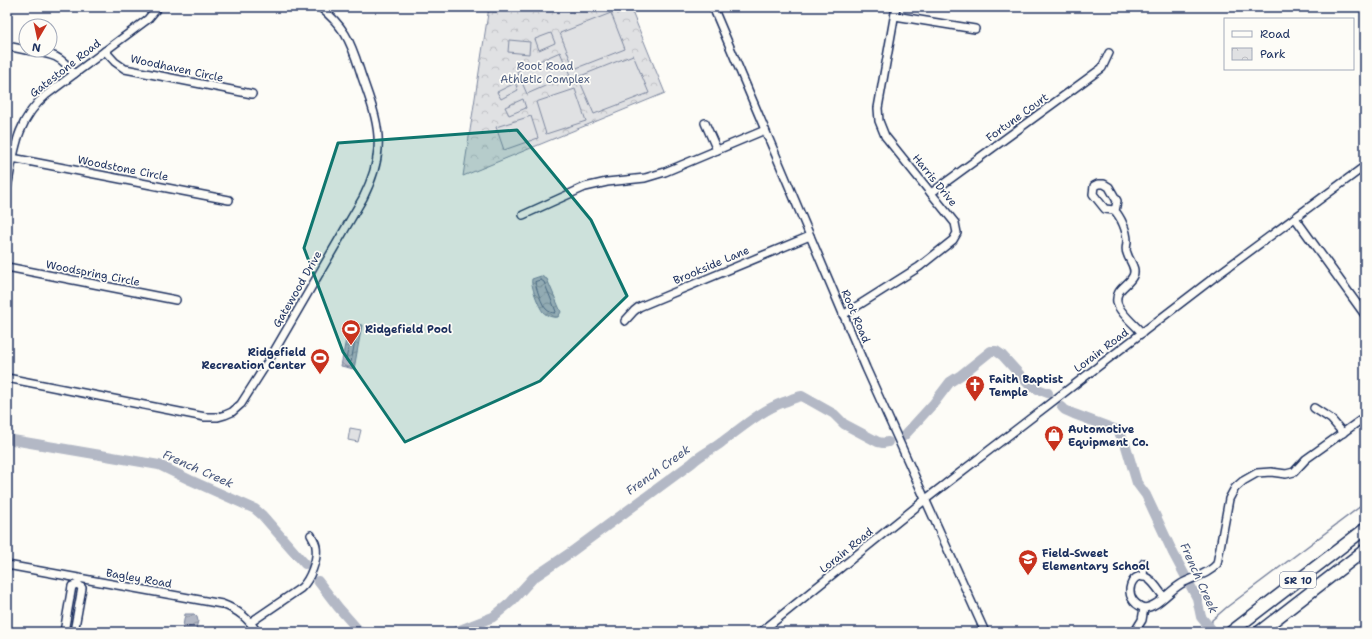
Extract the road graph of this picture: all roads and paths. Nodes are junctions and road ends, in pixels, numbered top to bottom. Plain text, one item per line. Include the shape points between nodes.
1 (158, 7) edge
2 (320, 7) edge
3 (713, 7) edge
4 (896, 7) edge
5 (895, 16) junction
6 (975, 29) dead end
7 (7, 46) edge
8 (18, 48) edge
9 (105, 51) junction
10 (1109, 53) dead end
11 (58, 58) edge
12 (74, 74) junction
13 (252, 94) dead end
14 (705, 122) dead end
15 (765, 130) junction
16 (717, 150) junction
17 (10, 157) edge
18 (1365, 166) edge
19 (7, 188) edge
20 (931, 193) junction
21 (229, 200) dead end
22 (1115, 211) dead end
23 (523, 214) dead end
24 (1295, 218) junction
25 (810, 236) junction
26 (7, 267) edge
27 (176, 300) dead end
28 (843, 315) junction
29 (1365, 315) edge
30 (625, 321) dead end
31 (1142, 333) junction
32 (7, 378) edge
33 (1314, 408) dead end
34 (1365, 417) edge
35 (1343, 433) junction
36 (926, 499) junction
37 (1365, 529) edge
38 (311, 535) dead end
39 (1365, 550) edge
40 (1144, 563) dead end
41 (7, 565) edge
42 (1142, 577) junction
43 (78, 581) junction
44 (1164, 597) junction
45 (1144, 608) junction
46 (251, 622) junction
47 (1137, 628) dead end
48 (64, 632) edge
49 (74, 632) edge
50 (257, 632) edge
51 (761, 632) edge
52 (985, 632) edge
53 (1231, 632) edge
54 (1259, 632) edge

1 - 9 street, Gatestone Road via 148,19
2 - 32 street, Gatewood Drive via 342,29 355,56 377,125 376,164 363,198 241,404 224,415 204,417
3 - 15 street, Root Road
4 - 5 street, Harris Drive
5 - 6 street
5 - 20 street, Harris Drive via 879,102 879,122 885,136
7 - 8 street
9 - 12 street, Gatestone Road
9 - 13 street, Woodhaven Circle via 125,68
10 - 20 street, Fortune Court via 1102,68
11 - 12 street via 67,64
12 - 17 street, Gatestone Road via 30,111
14 - 16 street
15 - 16 street
15 - 25 street, Root Road
16 - 23 street via 659,174 606,182 586,188
17 - 19 street, Gatestone Road
17 - 21 street, Woodstone Circle
18 - 24 street, Lorain Road
20 - 28 street, Harris Drive via 955,223 955,238 919,268
22 - 31 street via 1122,222 1127,240 1126,253 1134,272 1119,292 1117,302 1119,308
24 - 29 street
24 - 31 street, Lorain Road
25 - 28 street, Root Road
25 - 30 street, Brookside Lane via 639,307
26 - 27 street, Woodspring Circle
28 - 36 street, Root Road
31 - 36 street, Lorain Road
33 - 35 street via 1331,419
34 - 35 street
35 - 44 street via 1294,472 1257,474 1234,488 1229,499 1217,564 1211,570 1180,584
36 - 51 street, Lorain Road
36 - 52 street, Root Road
37 - 53 highway, SR 10
38 - 46 street via 317,548 308,581
39 - 54 highway, SR 10
40 - 42 street
41 - 43 street, Bagley Road
42 - 44 street via 1150,580
42 - 45 street via 1131,582 1129,591 1136,604
43 - 46 street, Bagley Road via 222,604 236,610
43 - 48 street via 72,586
43 - 49 street via 82,588
44 - 45 street via 1152,606
45 - 47 street via 1142,620
46 - 50 street, Bagley Road

